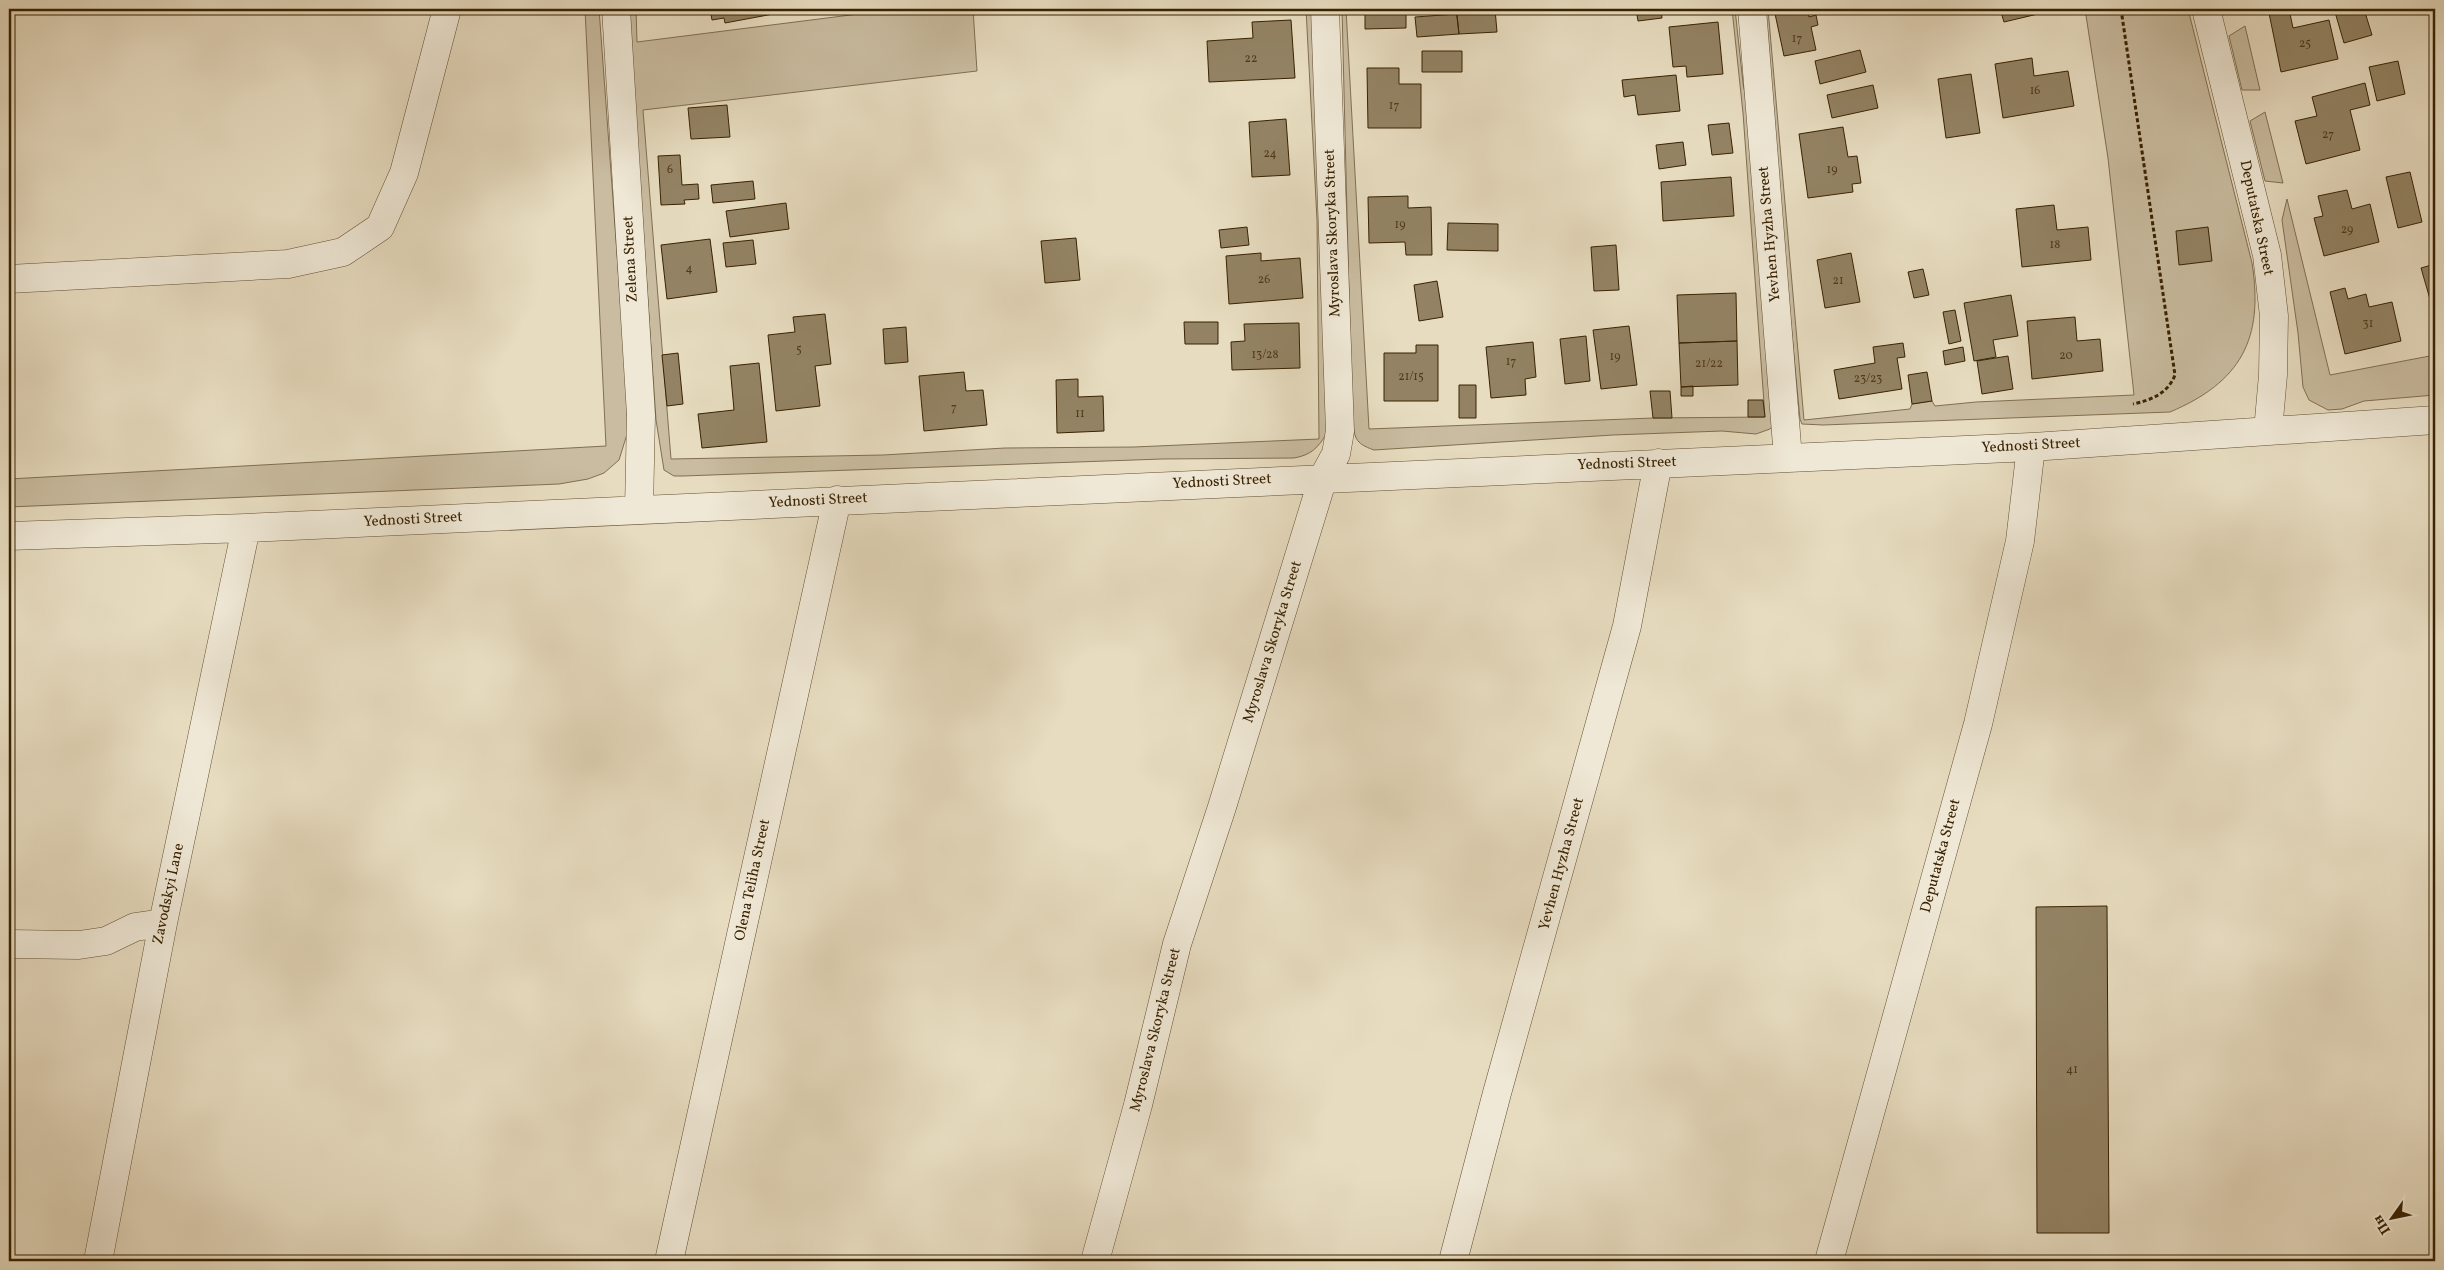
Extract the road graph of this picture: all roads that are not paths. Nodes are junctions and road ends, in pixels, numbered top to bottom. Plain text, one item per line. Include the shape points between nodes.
1 (447, 9) edge
2 (616, 9) edge
3 (1325, 9) edge
4 (1752, 9) edge
5 (2206, 9) edge
6 (9, 279) edge
7 (2435, 420) edge
8 (2268, 431) junction
9 (2031, 447) junction
10 (1788, 458) junction
11 (1658, 463) junction
12 (1323, 478) junction
13 (837, 500) junction
14 (639, 509) junction
15 (246, 528) junction
16 (9, 536) edge
17 (163, 923) junction
18 (9, 944) edge
19 (98, 1261) edge
20 (670, 1261) edge
21 (1095, 1261) edge
22 (1453, 1261) edge
23 (1829, 1261) edge

1 - 6 street via 404,173 380,227 343,252 288,264
2 - 14 street, Zelena Street via 641,415
3 - 12 street, Myroslava Skoryka Street via 1340,431 1336,454
4 - 10 street, Yevhen Hyzha Street
5 - 8 street, Deputatska Street via 2267,255 2274,316
7 - 8 street, Yednosti Street
8 - 9 street, Yednosti Street
9 - 10 street, Yednosti Street
9 - 23 street, Deputatska Street via 2020,541 1978,724
10 - 11 street, Yednosti Street
11 - 12 street, Yednosti Street
11 - 22 street, Yevhen Hyzha Street via 1627,626
12 - 13 street, Yednosti Street
12 - 21 street, Myroslava Skoryka Street via 1177,944 1138,1105
13 - 14 street, Yednosti Street
13 - 20 street, Olena Teliha Street
14 - 15 street, Yednosti Street
15 - 16 street, Yednosti Street
15 - 17 street, Zavodskyi Lane
17 - 18 street via 135,927 106,941 79,945
17 - 19 street, Zavodskyi Lane

